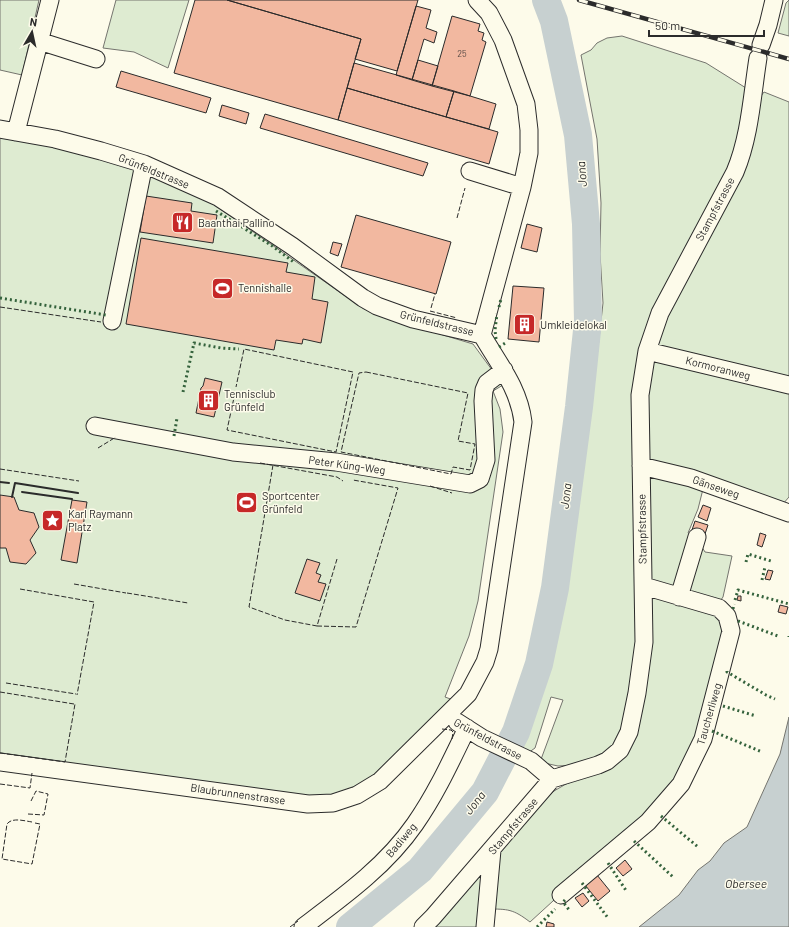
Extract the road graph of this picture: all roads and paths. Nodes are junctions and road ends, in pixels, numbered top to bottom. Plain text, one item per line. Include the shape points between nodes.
1 (50, 0) edge
2 (477, 0) edge
3 (774, 0) edge
4 (39, 41) junction
5 (96, 59) dead end
6 (8, 130) edge
7 (144, 164) junction
8 (470, 172) dead end
9 (522, 187) junction
10 (112, 321) dead end
11 (482, 335) junction
12 (647, 351) junction
13 (504, 370) junction
14 (789, 385) edge
15 (95, 426) dead end
16 (641, 466) junction
17 (789, 513) edge
18 (697, 537) dead end
19 (644, 586) junction
20 (679, 597) junction
21 (445, 717) junction
22 (467, 728) junction
23 (0, 762) edge
24 (552, 779) junction
25 (492, 850) junction
26 (561, 895) dead end
27 (303, 927) edge
28 (423, 927) edge
29 (485, 927) edge

1 - 4 street
2 - 9 street via 489,13 503,40 526,104 529,153
3 - 12 street, Stampfstrasse via 759,51 741,156 660,313
4 - 5 street
4 - 6 street
6 - 7 street, Grünfeldstrasse via 55,139
7 - 10 street
7 - 11 street, Grünfeldstrasse via 218,197 377,306 413,319
8 - 9 street
9 - 11 street
11 - 13 street, Grünfeldstrasse
12 - 14 street, Kormoranweg
12 - 16 street, Stampfstrasse via 640,396
13 - 15 street, Peter Küng-Weg via 487,383 484,390 482,401 486,460 480,479 470,484 336,462 233,452
13 - 21 street, Grünfeldstrasse via 519,401 522,422 489,649 468,694
16 - 17 street, Gänseweg via 692,478
16 - 19 street, Stampfstrasse
18 - 20 street
19 - 20 street, Taucherliweg
19 - 24 street, Stampfstrasse via 643,658 629,732 614,756 607,761
20 - 26 street, Taucherliweg via 719,608 728,616 731,631 703,739 681,784 648,822
21 - 22 street, Grünfeldstrasse
21 - 23 street, Blaubrunnenstrasse via 380,781 357,795 333,803 308,804
22 - 24 street, Grünfeldstrasse via 531,761
22 - 27 street, Badiweg via 434,795 414,826 389,856 347,894
24 - 25 street, Stampfstrasse
25 - 28 street, Stampfstrasse
25 - 29 street

